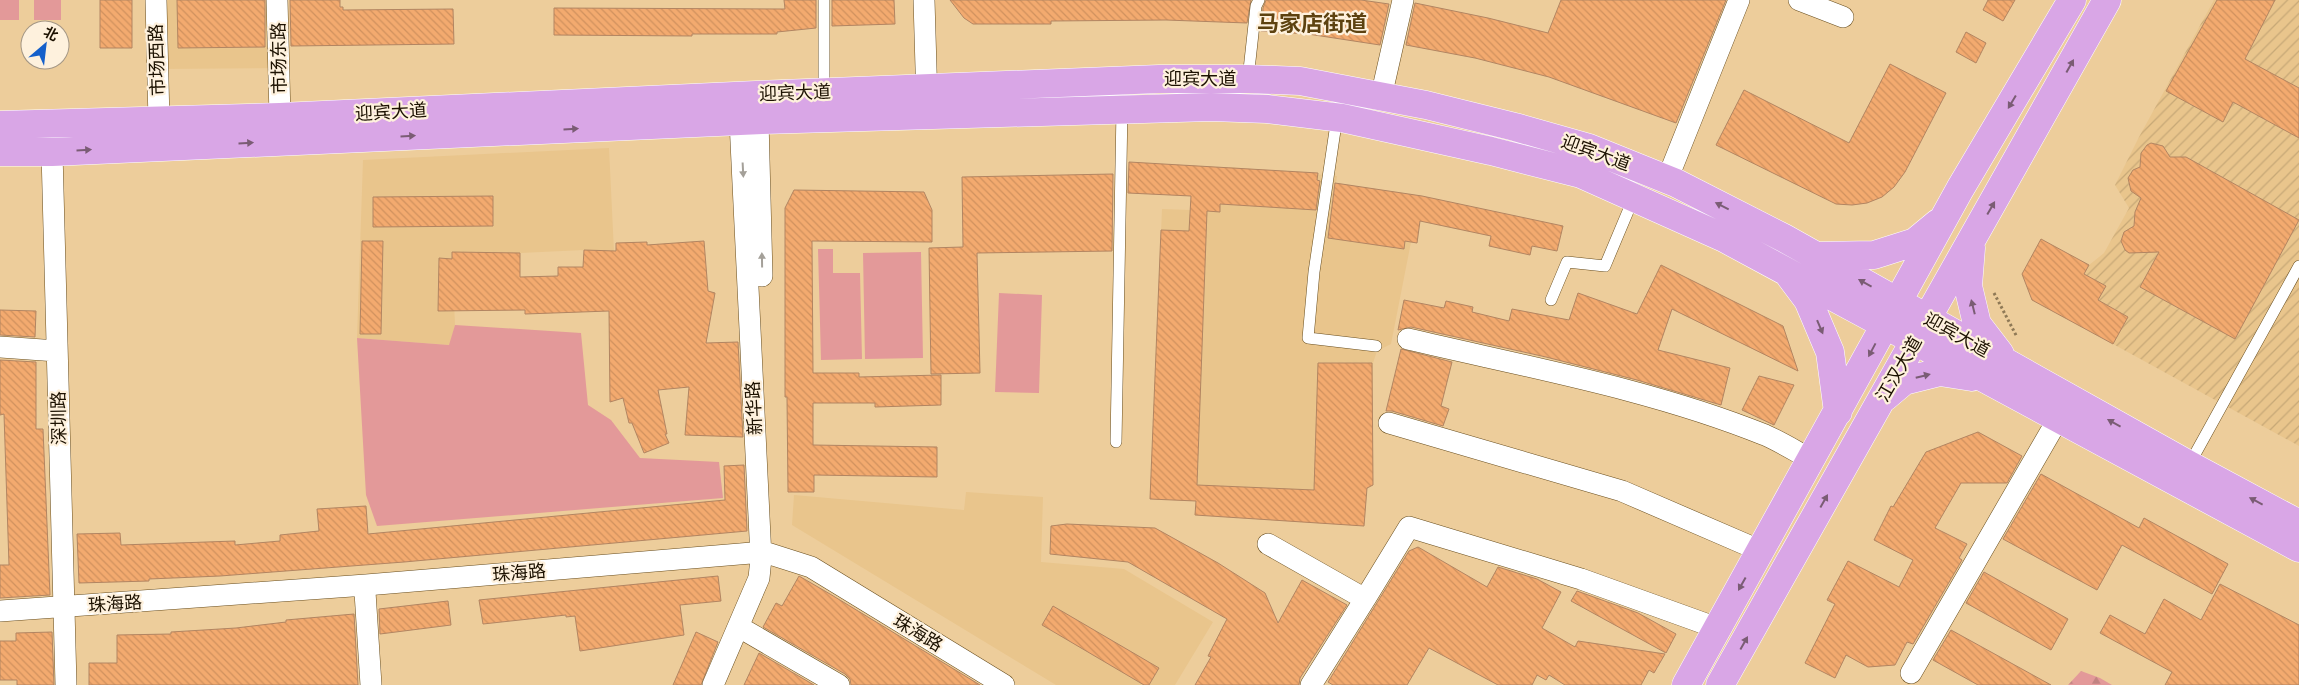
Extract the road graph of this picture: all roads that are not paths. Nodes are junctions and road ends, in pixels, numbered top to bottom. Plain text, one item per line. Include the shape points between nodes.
1 (156, 0) edge
2 (278, 0) edge
3 (824, 0) edge
4 (924, 0) edge
5 (1259, 0) edge
6 (1403, 0) edge
7 (1739, 0) edge
8 (1799, 0) edge
9 (2072, 0) edge
10 (2107, 0) edge
11 (1843, 17) dead end
12 (1248, 79) junction
13 (927, 88) junction
14 (824, 92) junction
15 (1381, 97) junction
16 (1122, 110) junction
17 (928, 115) junction
18 (280, 117) junction
19 (1337, 117) junction
20 (159, 121) junction
21 (749, 121) junction
22 (0, 125) edge
23 (0, 152) edge
24 (52, 152) junction
25 (1667, 180) junction
26 (1634, 197) junction
27 (1945, 217) junction
28 (1971, 242) junction
29 (1817, 256) junction
30 (2299, 266) edge
31 (1786, 270) junction
32 (1551, 300) dead end
33 (1892, 312) junction
34 (1921, 329) junction
35 (1408, 339) dead end
36 (1376, 346) dead end
37 (0, 347) edge
38 (57, 351) junction
39 (2007, 363) junction
40 (1986, 379) junction
41 (1881, 399) junction
42 (1838, 412) junction
43 (2058, 419) junction
44 (1389, 423) dead end
45 (1116, 442) dead end
46 (1812, 460) junction
47 (2189, 465) junction
48 (2299, 524) edge
49 (1268, 544) dead end
50 (2299, 548) edge
51 (1761, 551) junction
52 (765, 556) junction
53 (365, 592) junction
54 (1365, 599) junction
55 (64, 610) junction
56 (0, 611) edge
57 (0, 616) edge
58 (1718, 628) junction
59 (746, 632) junction
60 (1911, 674) dead end
61 (66, 685) edge
62 (371, 685) edge
63 (713, 685) edge
64 (724, 685) edge
65 (839, 685) edge
66 (994, 685) edge
67 (1004, 685) edge
68 (1311, 685) edge
69 (1686, 685) edge
70 (1720, 685) edge

1 - 20 street, 市场西路
2 - 18 street, 市场东路
3 - 14 lane
4 - 13 street
5 - 12 lane
6 - 15 street
7 - 25 street
8 - 11 street
9 -> 27 main road, 江汉大道
28 -> 10 main road, 江汉大道
12 - 13 main road, 迎宾大道 via 1158,79
12 - 15 main road, 迎宾大道 via 1300,82
13 - 14 main road, 迎宾大道
13 - 17 street
14 - 18 main road, 迎宾大道
15 - 25 main road, 迎宾大道 via 1507,125 1590,148
16 - 17 main road, 迎宾大道
16 - 19 main road, 迎宾大道 via 1237,107
16 - 45 lane
17 - 21 main road, 迎宾大道
18 - 20 main road, 迎宾大道
19 - 26 main road, 迎宾大道 via 1581,174
19 - 36 lane via 1314,272 1308,338
20 - 22 main road, 迎宾大道
24 -> 21 main road, 迎宾大道
21 - 52 street, 新华路
23 - 24 main road, 迎宾大道
24 - 38 street, 深圳路
29 -> 25 main road, 迎宾大道
26 - 31 main road, 迎宾大道
26 - 32 lane via 1605,266 1567,262
27 - 29 main road via 1915,242 1874,255
27 - 33 main road, 江汉大道
28 - 34 main road, 江汉大道
39 -> 28 main road via 1977,324 1968,286
33 -> 29 main road, 迎宾大道
30 - 47 lane
31 - 33 main road, 迎宾大道
31 -> 42 main road via 1808,300 1830,352
33 - 34 main road, 迎宾大道
33 -> 42 main road, 江汉大道
34 - 39 main road, 迎宾大道
34 - 40 main road, 迎宾大道
34 - 41 main road, 江汉大道
35 - 46 street via 1621,389 1767,436
37 - 38 street
38 - 55 street, 深圳路
47 -> 39 main road, 迎宾大道
41 -> 40 main road via 1904,381 1940,372
40 - 43 main road, 迎宾大道
70 -> 41 main road, 江汉大道
42 - 46 main road, 江汉大道
43 - 50 main road, 迎宾大道
43 - 60 street
44 - 51 street via 1622,491
46 - 51 main road, 江汉大道
48 -> 47 main road, 迎宾大道
49 - 54 street
51 -> 58 main road, 江汉大道
52 - 53 street, 珠海路
52 - 55 street, 珠海路
52 - 59 street, 新华路 via 767,582
52 - 63 street, 新华路 via 759,578
52 - 66 street, 珠海路 via 808,571
52 - 67 street, 珠海路 via 811,567
53 - 55 street, 珠海路
53 - 62 street
54 - 58 street via 1409,527 1581,579
54 - 68 street
55 - 56 street, 珠海路
55 - 57 street, 珠海路
55 - 61 street, 深圳路
58 - 69 main road, 江汉大道
59 - 64 street, 新华路
59 - 65 street

